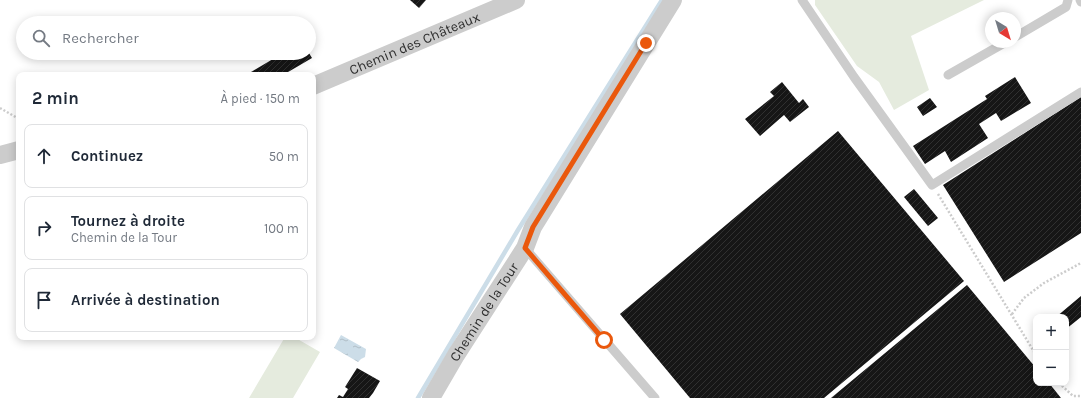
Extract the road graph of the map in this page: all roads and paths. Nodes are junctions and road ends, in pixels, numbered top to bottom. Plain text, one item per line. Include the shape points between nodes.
1 (516, 0) edge
2 (673, 0) edge
3 (802, 0) edge
4 (1068, 0) edge
5 (1021, 33) edge
6 (996, 48) edge
7 (948, 76) dead end
8 (316, 85) edge
9 (1081, 92) edge
10 (0, 108) edge
11 (16, 117) edge
12 (16, 151) edge
13 (0, 155) edge
14 (932, 185) junction
15 (525, 248) junction
16 (1081, 263) edge
17 (1012, 314) junction
18 (1033, 350) edge
19 (1063, 386) edge
20 (1081, 396) edge
21 (431, 398) edge
22 (655, 398) edge

1 - 8 street, Chemin des Châteaux
2 - 15 street, Chemin de la Tour via 533,227
3 - 14 lane
4 - 5 lane via 1066,7
6 - 7 lane
9 - 14 lane
10 - 11 path
12 - 13 street
14 - 17 path
15 - 21 street, Chemin de la Tour
15 - 22 lane
16 - 17 path via 1044,283 1024,298
17 - 18 path
19 - 20 path via 1073,396

